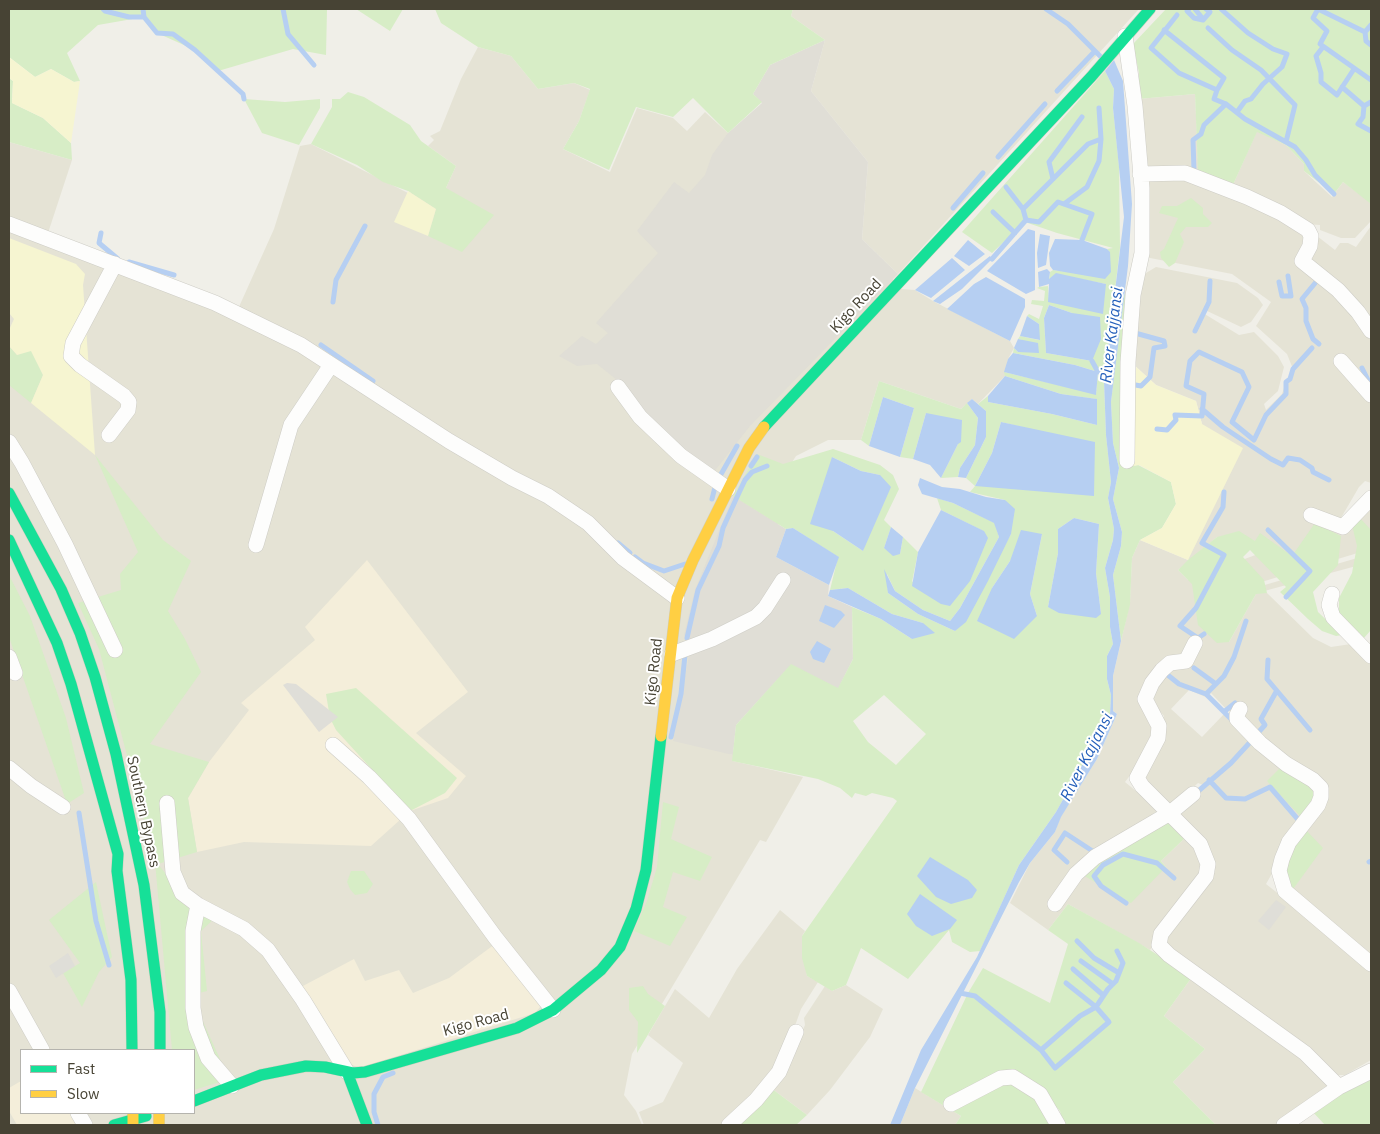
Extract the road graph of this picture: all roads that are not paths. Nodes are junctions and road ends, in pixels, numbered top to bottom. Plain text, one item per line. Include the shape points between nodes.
1 (1150, 9) edge
2 (1125, 36) junction
3 (1140, 174) junction
4 (9, 224) edge
5 (115, 264) junction
6 (1371, 331) edge
7 (1341, 361) dead end
8 (331, 365) junction
9 (618, 387) dead end
10 (1371, 395) edge
11 (110, 435) dead end
12 (9, 442) edge
13 (1127, 461) dead end
14 (728, 490) junction
15 (9, 493) edge
16 (1371, 498) edge
17 (1311, 515) dead end
18 (9, 540) edge
19 (256, 545) dead end
20 (783, 580) dead end
21 (1332, 594) dead end
22 (677, 598) junction
23 (1195, 644) dead end
24 (116, 650) dead end
25 (672, 654) junction
26 (1371, 656) edge
27 (9, 657) edge
28 (15, 673) dead end
29 (1240, 710) dead end
30 (333, 745) dead end
31 (9, 768) edge
32 (1193, 794) dead end
33 (167, 803) dead end
34 (63, 807) dead end
35 (1170, 813) junction
36 (1055, 904) dead end
37 (198, 905) junction
38 (1371, 964) edge
39 (9, 991) edge
40 (553, 1010) junction
41 (796, 1032) dead end
42 (41, 1049) edge
43 (132, 1049) edge
44 (160, 1049) edge
45 (1371, 1071) edge
46 (347, 1072) junction
47 (232, 1086) junction
48 (1339, 1087) junction
49 (195, 1101) edge
50 (951, 1104) dead end
51 (79, 1114) edge
52 (155, 1114) edge
53 (133, 1119) edge
54 (85, 1125) edge
55 (114, 1125) edge
56 (367, 1125) edge
57 (729, 1125) edge
58 (1058, 1125) edge
59 (1284, 1125) edge

1 - 2 main road
2 - 3 street
2 - 14 main road, Kigo Road via 1091,77 758,433
3 - 6 street via 1186,173 1247,196 1308,230 1312,236 1302,261 1338,290
3 - 13 street via 1142,252 1128,360
4 - 5 street
5 - 8 street via 215,303 301,345
5 - 11 street via 73,343 71,356 128,402 128,410
7 - 10 street
8 - 19 street via 292,425
8 - 22 street via 449,441 548,496 588,523 623,558
9 - 14 street via 640,417 681,456
12 - 24 street via 65,544
14 - 22 main road, Kigo Road
15 - 44 main road, Southern Bypass via 61,589 95,677 133,832 150,924 160,1012
16 - 17 street via 1343,527
18 - 43 main road via 57,643 118,854 117,871 131,980
20 - 25 street via 756,617
21 - 26 street via 1329,605 1333,617
22 - 25 main road, Kigo Road
23 - 35 street via 1186,661 1170,663 1162,670 1145,699 1159,726 1158,738 1137,778
25 - 40 main road, Kigo Road via 646,870 636,908 620,946 601,970
27 - 28 street
29 - 38 street via 1237,719 1260,743 1321,788 1322,798 1318,806 1289,842 1282,859 1279,871 1285,891
30 - 40 street via 409,819 495,938
31 - 34 street
32 - 35 street
33 - 37 street via 176,882 182,893
35 - 36 street via 1095,857 1076,874
35 - 48 street via 1200,844 1208,864 1206,876 1161,934 1159,945 1305,1053
37 - 46 street via 244,929 268,950 304,1000
37 - 47 street via 193,931 192,1008 208,1058
39 - 42 street
40 - 46 main road, Kigo Road via 516,1028 365,1072
41 - 57 street via 779,1072
45 - 48 street
46 - 47 main road, Kigo Road via 306,1066 260,1075
46 - 56 main road
47 - 49 main road, Kigo Road
48 - 59 street
50 - 58 street via 1001,1078 1013,1077 1040,1094
51 - 54 street
52 - 53 main road
53 - 55 main road

